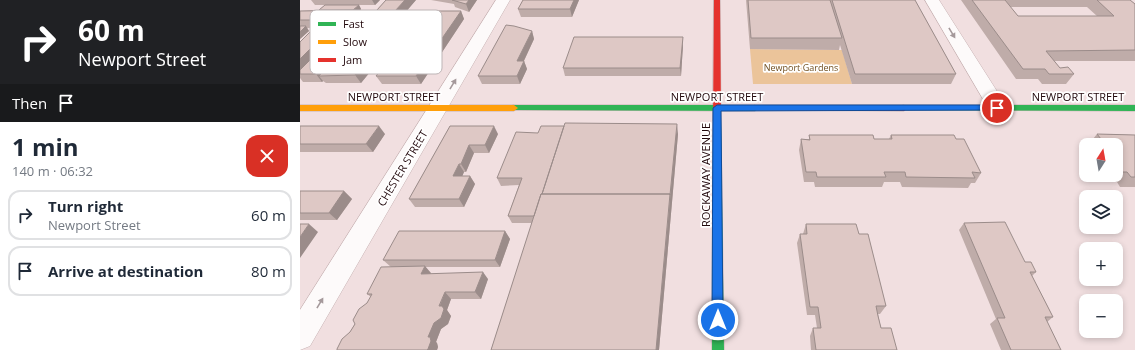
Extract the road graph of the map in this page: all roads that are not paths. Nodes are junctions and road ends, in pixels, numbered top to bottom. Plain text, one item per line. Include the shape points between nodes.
1 (503, 0) edge
2 (717, 0) edge
3 (932, 0) edge
4 (300, 108) edge
5 (438, 108) junction
6 (717, 108) junction
7 (997, 108) junction
8 (1135, 108) edge
9 (300, 336) edge
10 (718, 350) edge

5 -> 1 street, CHESTER STREET
2 - 6 street, ROCKAWAY AVENUE
3 -> 7 street
4 - 5 street, NEWPORT STREET
5 - 6 street, NEWPORT STREET
9 -> 5 street, CHESTER STREET
6 - 7 street, NEWPORT STREET
6 - 10 street, ROCKAWAY AVENUE
7 - 8 street, NEWPORT STREET

